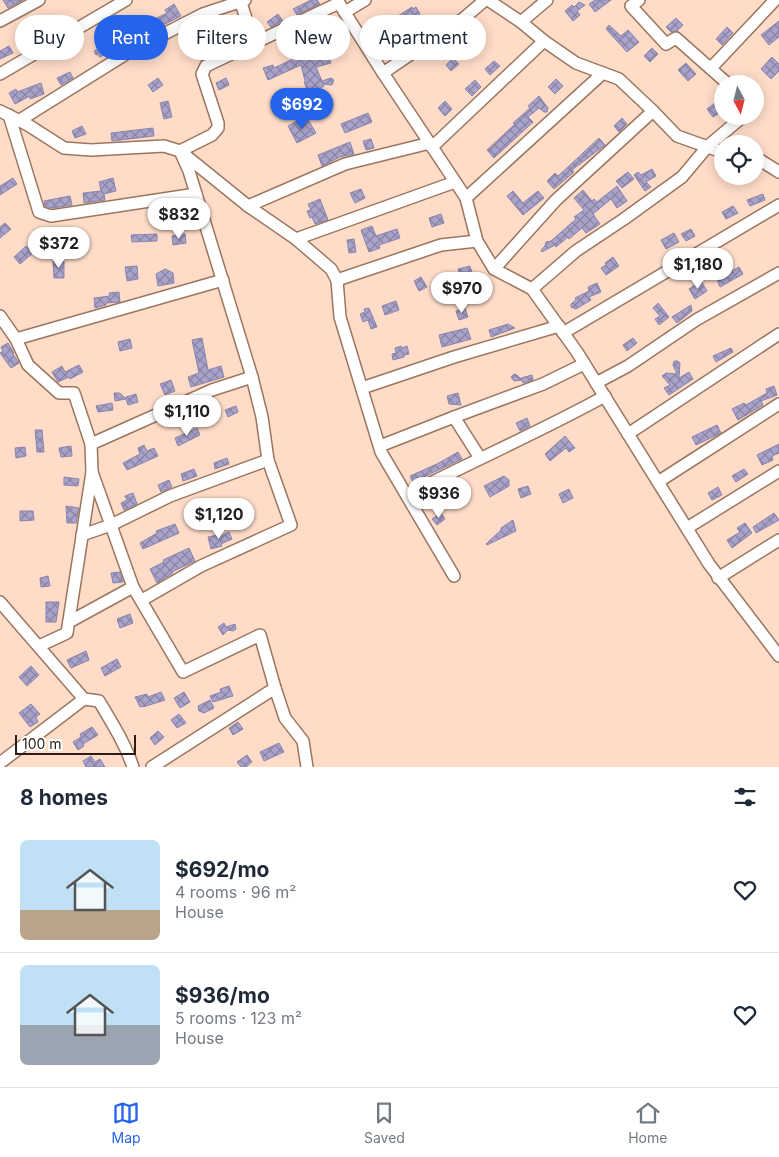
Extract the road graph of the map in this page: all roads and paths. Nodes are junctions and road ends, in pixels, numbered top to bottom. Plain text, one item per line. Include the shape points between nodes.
1 (39, 0) edge
2 (126, 0) edge
3 (365, 0) edge
4 (486, 0) edge
5 (547, 0) edge
6 (638, 0) edge
7 (775, 0) edge
8 (243, 1) edge
9 (340, 5) edge
10 (247, 15) edge
11 (0, 21) edge
12 (522, 22) junction
13 (266, 38) edge
14 (544, 41) junction
15 (219, 60) edge
16 (711, 68) junction
17 (383, 73) junction
18 (603, 73) junction
19 (0, 74) edge
20 (718, 75) edge
21 (654, 111) junction
22 (9, 116) edge
23 (733, 125) edge
24 (431, 145) junction
25 (708, 146) junction
26 (714, 149) edge
27 (180, 151) junction
28 (764, 162) edge
29 (779, 172) edge
30 (455, 182) junction
31 (196, 194) junction
32 (466, 198) junction
33 (779, 205) edge
34 (248, 206) junction
35 (296, 239) junction
36 (477, 241) junction
37 (494, 269) junction
38 (779, 273) edge
39 (223, 280) junction
40 (337, 280) junction
41 (532, 290) junction
42 (0, 316) edge
43 (561, 330) junction
44 (779, 334) edge
45 (16, 339) junction
46 (584, 364) junction
47 (252, 377) junction
48 (596, 383) junction
49 (362, 388) junction
50 (605, 396) junction
51 (779, 404) edge
52 (454, 417) junction
53 (628, 434) junction
54 (91, 444) junction
55 (380, 446) junction
56 (480, 458) junction
57 (268, 460) junction
58 (779, 471) edge
59 (92, 472) junction
60 (658, 482) junction
61 (407, 495) junction
62 (111, 525) junction
63 (687, 528) junction
64 (82, 536) junction
65 (779, 540) edge
66 (454, 576) dead end
67 (718, 578) junction
68 (133, 587) junction
69 (142, 600) junction
70 (0, 602) edge
71 (69, 622) junction
72 (39, 646) junction
73 (777, 649) edge
74 (274, 688) junction
75 (84, 698) junction
76 (0, 762) edge
77 (133, 767) edge
78 (152, 767) edge
79 (307, 767) edge

1 - 11 street
2 - 19 street
3 - 9 street
4 - 12 street
4 - 17 street
5 - 12 street
6 - 16 street via 632,6 666,44 676,38
7 - 16 street
8 - 10 street
8 - 22 street via 203,14
9 - 13 street
9 - 17 street
12 - 14 street
14 - 18 street via 576,63
14 - 24 street
15 - 27 street via 206,66 202,74 218,128 212,135
16 - 20 street
17 - 24 street
18 - 21 street via 618,79
18 - 32 street
21 - 25 street via 677,136
21 - 37 street via 556,200
22 - 27 street via 64,148 91,150 164,146
22 - 31 street via 39,212 51,216
23 - 25 street
24 - 30 street
24 - 34 street via 345,164
25 - 26 street
25 - 41 street via 682,177 576,251
27 - 31 street
27 - 34 street
28 - 29 street
30 - 32 street
30 - 35 street
31 - 39 street
32 - 36 street
33 - 43 street
34 - 35 street
35 - 40 street via 331,268
36 - 37 street
36 - 40 street via 441,246
37 - 41 street
38 - 48 street
39 - 45 street
39 - 47 street
40 - 49 street via 340,317
41 - 43 street
42 - 45 street
43 - 46 street
43 - 49 street via 454,356
44 - 53 street
45 - 54 street via 28,365 59,393 74,393
46 - 48 street
46 - 52 street via 543,384
47 - 54 street via 212,390
47 - 57 street
48 - 50 street
49 - 55 street
50 - 53 street
50 - 56 street
51 - 60 street
52 - 55 street
52 - 56 street
53 - 60 street
54 - 59 street
55 - 61 street
56 - 61 street
57 - 62 street via 170,496
57 - 69 street via 291,525 202,566
58 - 63 street
59 - 62 street
59 - 64 street
60 - 63 street
61 - 66 street
62 - 64 street
62 - 68 street
63 - 67 street
64 - 71 street
65 - 67 street
67 - 73 street
68 - 69 street
68 - 71 street
69 - 74 street via 183,672 260,635
70 - 72 street
71 - 72 street via 67,633
72 - 75 street
74 - 78 street
74 - 79 street via 285,718 304,741
75 - 76 street
75 - 77 street via 99,701 128,751

